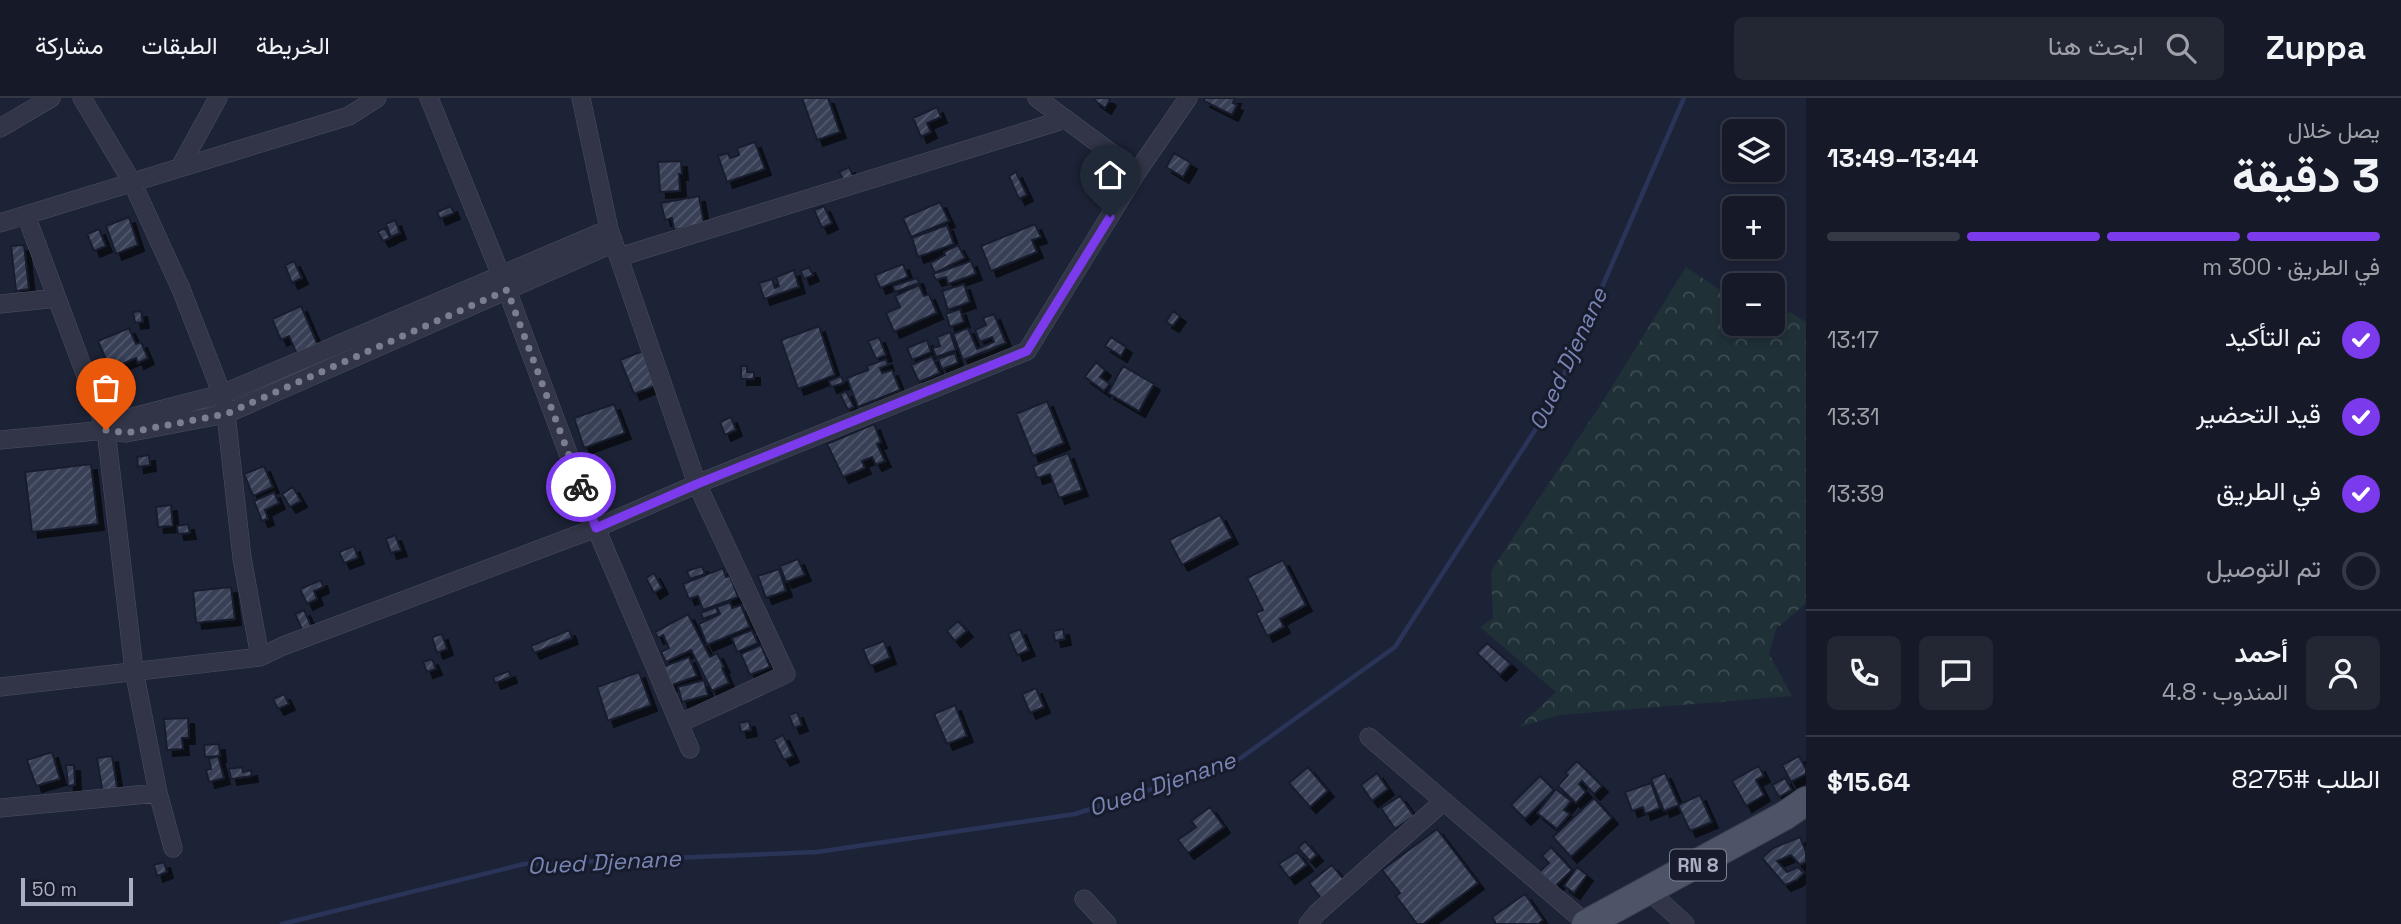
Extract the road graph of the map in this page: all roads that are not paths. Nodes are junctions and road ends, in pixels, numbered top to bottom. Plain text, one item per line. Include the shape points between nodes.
1 (51, 98) edge
2 (82, 98) edge
3 (218, 98) edge
4 (377, 98) edge
5 (429, 98) edge
6 (581, 98) edge
7 (1037, 98) edge
8 (1188, 98) edge
9 (1066, 119) junction
10 (0, 128) edge
11 (180, 167) junction
12 (1137, 172) junction
13 (132, 182) junction
14 (26, 215) junction
15 (0, 223) edge
16 (614, 243) junction
17 (504, 283) junction
18 (57, 298) junction
19 (0, 304) edge
20 (222, 394) junction
21 (226, 414) junction
22 (106, 430) junction
23 (0, 440) edge
24 (697, 484) junction
25 (596, 528) junction
26 (260, 657) junction
27 (134, 670) junction
28 (0, 687) edge
29 (680, 723) junction
30 (1369, 737) dead end
31 (690, 749) dead end
32 (158, 793) junction
33 (1444, 801) junction
34 (1806, 801) edge
35 (0, 808) edge
36 (173, 848) dead end
37 (1649, 891) junction
38 (1084, 899) dead end
39 (1107, 924) edge
40 (1308, 924) edge
41 (1587, 924) edge
42 (1685, 924) edge

1 - 10 street
2 - 13 street
3 - 11 street
4 - 11 street via 349,116
5 - 17 street
6 - 16 street
7 - 9 street
8 - 12 street
9 - 12 street
9 - 16 street
11 - 13 street
12 - 24 street via 1027,351
13 - 14 street
13 - 20 street
14 - 15 street
14 - 18 street
16 - 17 street
16 - 24 street
17 - 20 street
17 - 21 street
17 - 25 street
18 - 19 street
18 - 22 street
20 - 21 street
20 - 22 street via 121,419
21 - 22 street via 126,433
21 - 26 street via 242,558
22 - 23 street
22 - 27 street
24 - 25 street
24 - 29 street via 786,674
25 - 26 street
25 - 29 street
26 - 27 street
27 - 28 street
27 - 32 street
29 - 31 street
30 - 33 street
32 - 35 street
32 - 36 street
33 - 40 street
33 - 41 street
34 - 37 main road, RN 8
37 - 41 main road, RN 8
37 - 42 street
38 - 39 street

